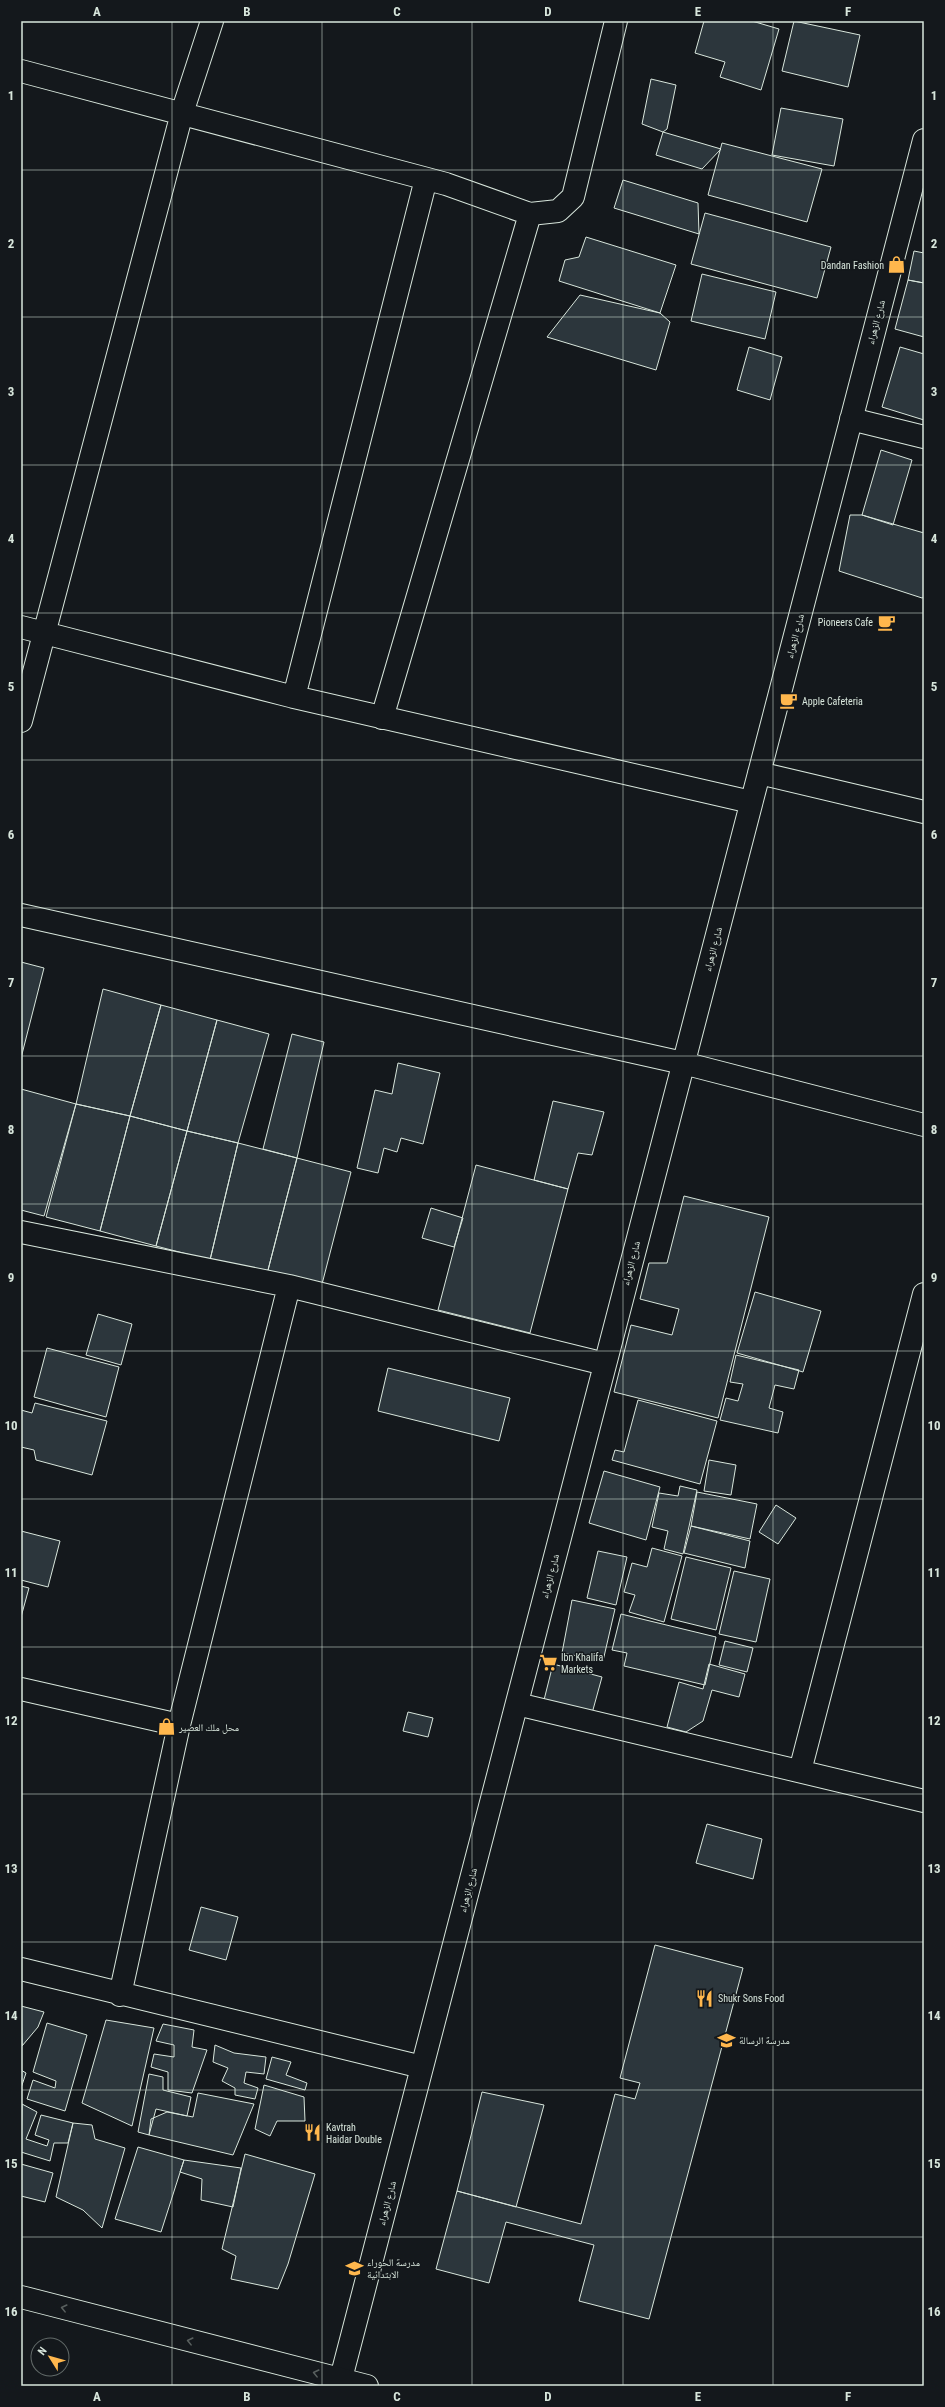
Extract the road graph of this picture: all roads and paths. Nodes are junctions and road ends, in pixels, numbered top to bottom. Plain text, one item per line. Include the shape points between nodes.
1 (212, 21) edge
2 (616, 21) edge
3 (21, 71) edge
4 (182, 113) junction
5 (924, 140) edge
6 (426, 179) junction
7 (530, 214) junction
8 (851, 419) junction
9 (924, 437) edge
10 (21, 627) edge
11 (44, 632) junction
12 (294, 697) junction
13 (382, 718) junction
14 (21, 721) edge
15 (759, 773) junction
16 (752, 802) junction
17 (924, 812) edge
18 (21, 915) edge
19 (684, 1063) junction
20 (924, 1125) edge
21 (21, 1232) edge
22 (289, 1286) junction
23 (924, 1294) edge
24 (605, 1364) junction
25 (21, 1689) edge
26 (517, 1704) junction
27 (179, 1725) junction
28 (800, 1771) junction
29 (924, 1801) edge
30 (21, 1969) edge
31 (120, 1995) junction
32 (422, 2067) junction
33 (21, 2297) edge
34 (340, 2383) edge
35 (367, 2386) edge

1 - 4 street
2 - 7 street via 573,197 558,211
3 - 4 street
4 - 6 street
4 - 11 street
5 - 8 street, شارع الزهراء
6 - 7 street
6 - 12 street
7 - 13 street
8 - 9 street
8 - 15 street, شارع الزهراء
10 - 11 street
11 - 12 street
11 - 14 street
12 - 13 street
13 - 16 street
15 - 16 street, شارع الزهراء
15 - 17 street
16 - 19 street, شارع الزهراء
18 - 19 street
19 - 20 street
19 - 24 street, شارع الزهراء
21 - 22 street
22 - 24 street
22 - 27 street
23 - 28 street
24 - 26 street, شارع الزهراء
25 - 27 street
26 - 28 street
26 - 32 street, شارع الزهراء
27 - 31 street
28 - 29 street
30 - 31 street
31 - 32 street
32 - 34 street, شارع الزهراء
34 -> 33 street
34 - 35 street

